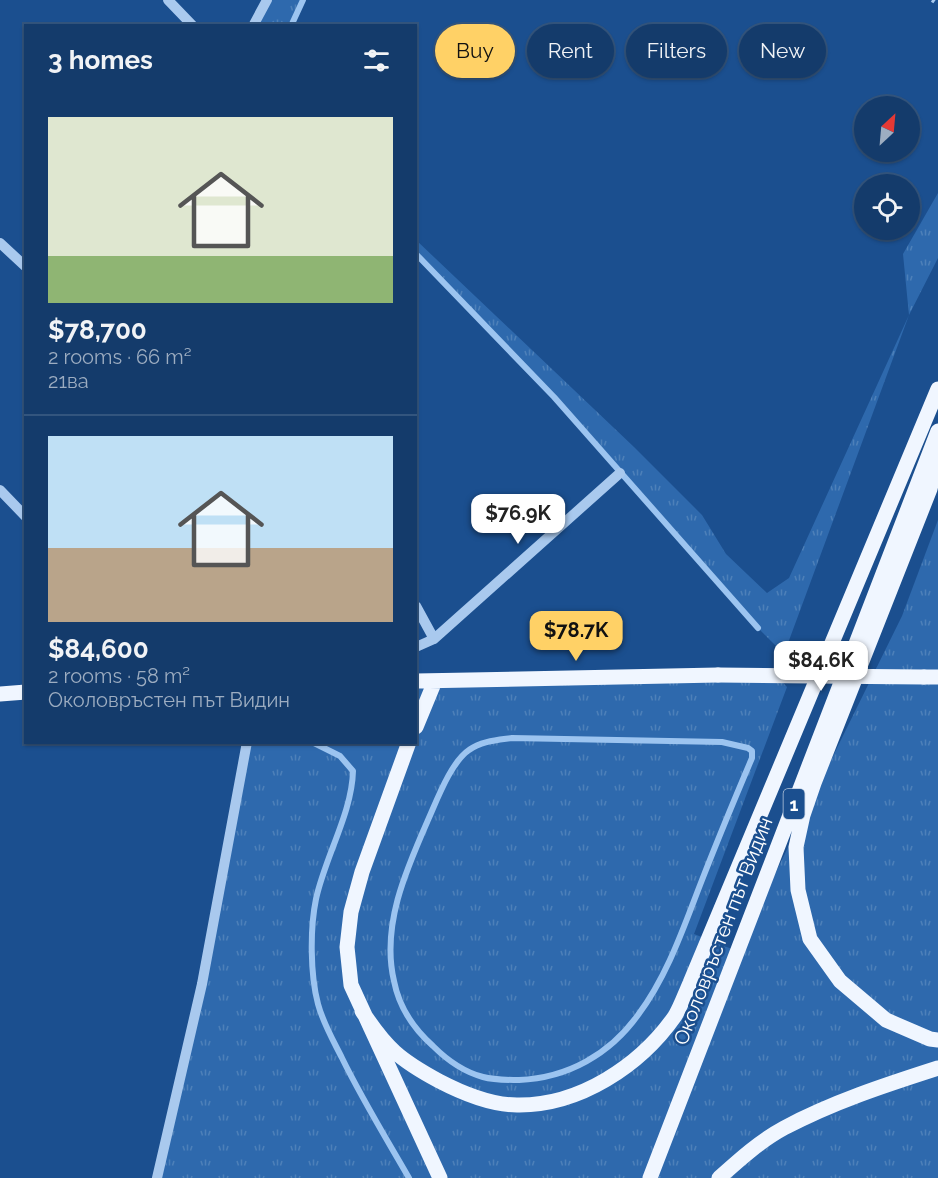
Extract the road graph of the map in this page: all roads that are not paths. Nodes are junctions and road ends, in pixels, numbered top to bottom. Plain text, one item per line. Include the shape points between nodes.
1 (168, 0) edge
2 (267, 0) edge
3 (191, 24) edge
4 (254, 24) edge
5 (0, 243) edge
6 (24, 265) edge
7 (938, 389) edge
8 (938, 431) edge
9 (938, 456) edge
10 (620, 473) dead end
11 (0, 490) edge
12 (24, 516) edge
13 (417, 608) edge
14 (434, 639) junction
15 (417, 647) edge
16 (931, 677) edge
17 (417, 681) edge
18 (435, 681) junction
19 (24, 692) edge
20 (0, 694) edge
21 (417, 725) edge
22 (247, 744) edge
23 (404, 747) edge
24 (362, 1011) junction
25 (938, 1040) edge
26 (938, 1068) edge
27 (157, 1178) edge
28 (440, 1178) edge
29 (650, 1178) edge
30 (719, 1178) edge

1 - 3 street
2 - 4 street
5 - 6 street
7 - 24 main road via 690,983 676,1014 656,1041 620,1071 588,1089 554,1102 516,1105 486,1101 421,1071 397,1056
8 - 29 main road, Околовръстен път Видин / 1
9 - 25 main road via 930,489 814,783 796,847 798,890 810,939 840,981 886,1020
10 - 14 street
11 - 12 street
13 - 14 street
14 - 15 street
16 - 18 main road, bridge via 718,675
17 - 18 main road
18 - 21 main road
19 - 20 main road
22 - 27 street via 202,984
23 - 24 main road via 351,912 346,947 351,986
24 - 28 main road
26 - 30 main road via 859,1094 783,1129

